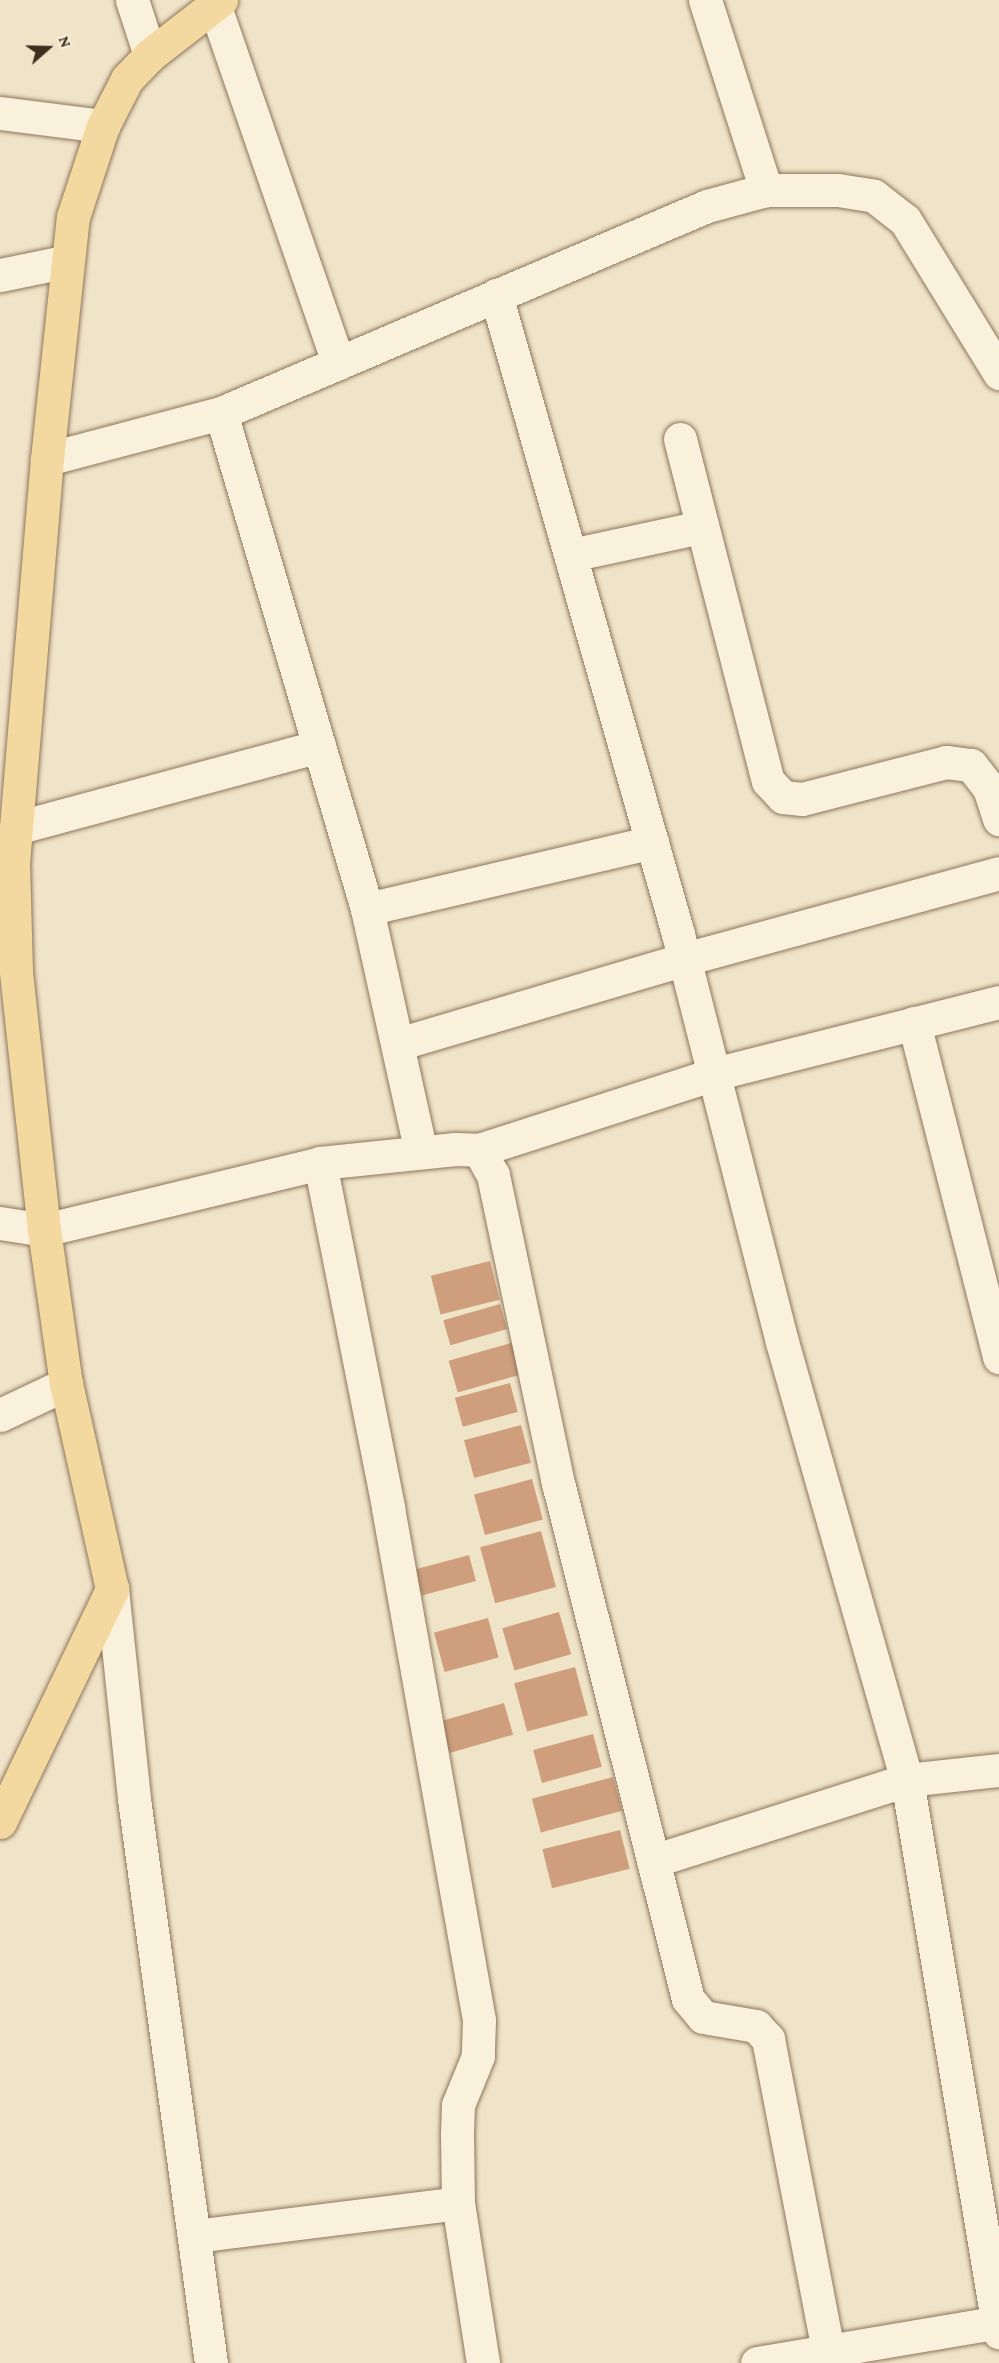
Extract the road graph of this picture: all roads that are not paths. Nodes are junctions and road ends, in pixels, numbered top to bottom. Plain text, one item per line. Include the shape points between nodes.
1 (132, 0) edge
2 (705, 0) edge
3 (218, 3) edge
4 (150, 54) junction
5 (0, 113) edge
6 (103, 126) junction
7 (766, 190) junction
8 (68, 261) junction
9 (0, 275) edge
10 (496, 295) junction
11 (338, 363) junction
12 (999, 373) edge
13 (221, 413) junction
14 (680, 439) dead end
15 (47, 459) junction
16 (702, 527) junction
17 (571, 555) junction
18 (319, 746) junction
19 (999, 819) edge
20 (16, 828) junction
21 (652, 842) junction
22 (6, 864) edge
23 (999, 873) edge
24 (367, 909) junction
25 (685, 959) junction
26 (999, 1002) edge
27 (914, 1023) junction
28 (398, 1044) junction
29 (714, 1074) junction
30 (479, 1150) junction
31 (421, 1152) junction
32 (320, 1163) junction
33 (0, 1223) edge
34 (44, 1230) junction
35 (999, 1357) edge
36 (66, 1384) junction
37 (0, 1415) edge
38 (112, 1589) junction
39 (999, 1770) edge
40 (907, 1780) junction
41 (0, 1822) edge
42 (653, 1861) junction
43 (459, 2203) junction
44 (194, 2236) junction
45 (999, 2326) edge
46 (828, 2350) junction
47 (211, 2363) edge
48 (483, 2363) edge
49 (757, 2363) edge

1 - 4 street
2 - 7 street
3 - 4 main road
3 - 11 street
4 - 6 main road via 127,79
5 - 6 street
6 - 8 main road via 72,217
7 - 10 street via 707,206
7 - 12 street via 838,190 874,196 904,220
8 - 9 street
8 - 15 main road
10 - 11 street
10 - 17 street
11 - 13 street
13 - 15 street
13 - 18 street
14 - 16 street
15 - 20 main road
16 - 17 street
16 - 19 street via 768,781 783,796 802,799 946,762 971,765 989,788
17 - 21 street
18 - 20 street
18 - 24 street
20 - 22 main road
21 - 24 street
21 - 25 street
22 - 34 main road
23 - 25 street
24 - 28 street
25 - 28 street
25 - 29 street
26 - 27 street
27 - 29 street
27 - 35 street
28 - 31 street
29 - 30 street
29 - 40 street via 782,1342
30 - 31 street
30 - 42 street via 493,1175 558,1483
31 - 32 street
32 - 34 street
32 - 43 street via 388,1508 479,2020 478,2056 458,2105
33 - 34 street
34 - 36 main road
36 - 37 street
36 - 38 main road
38 - 41 main road
38 - 44 street via 132,1778
39 - 40 street
40 - 42 street
40 - 45 street
42 - 46 street via 693,2009 703,2018 756,2026 768,2039
43 - 44 street
43 - 48 street
44 - 47 street
45 - 46 street
46 - 49 street

